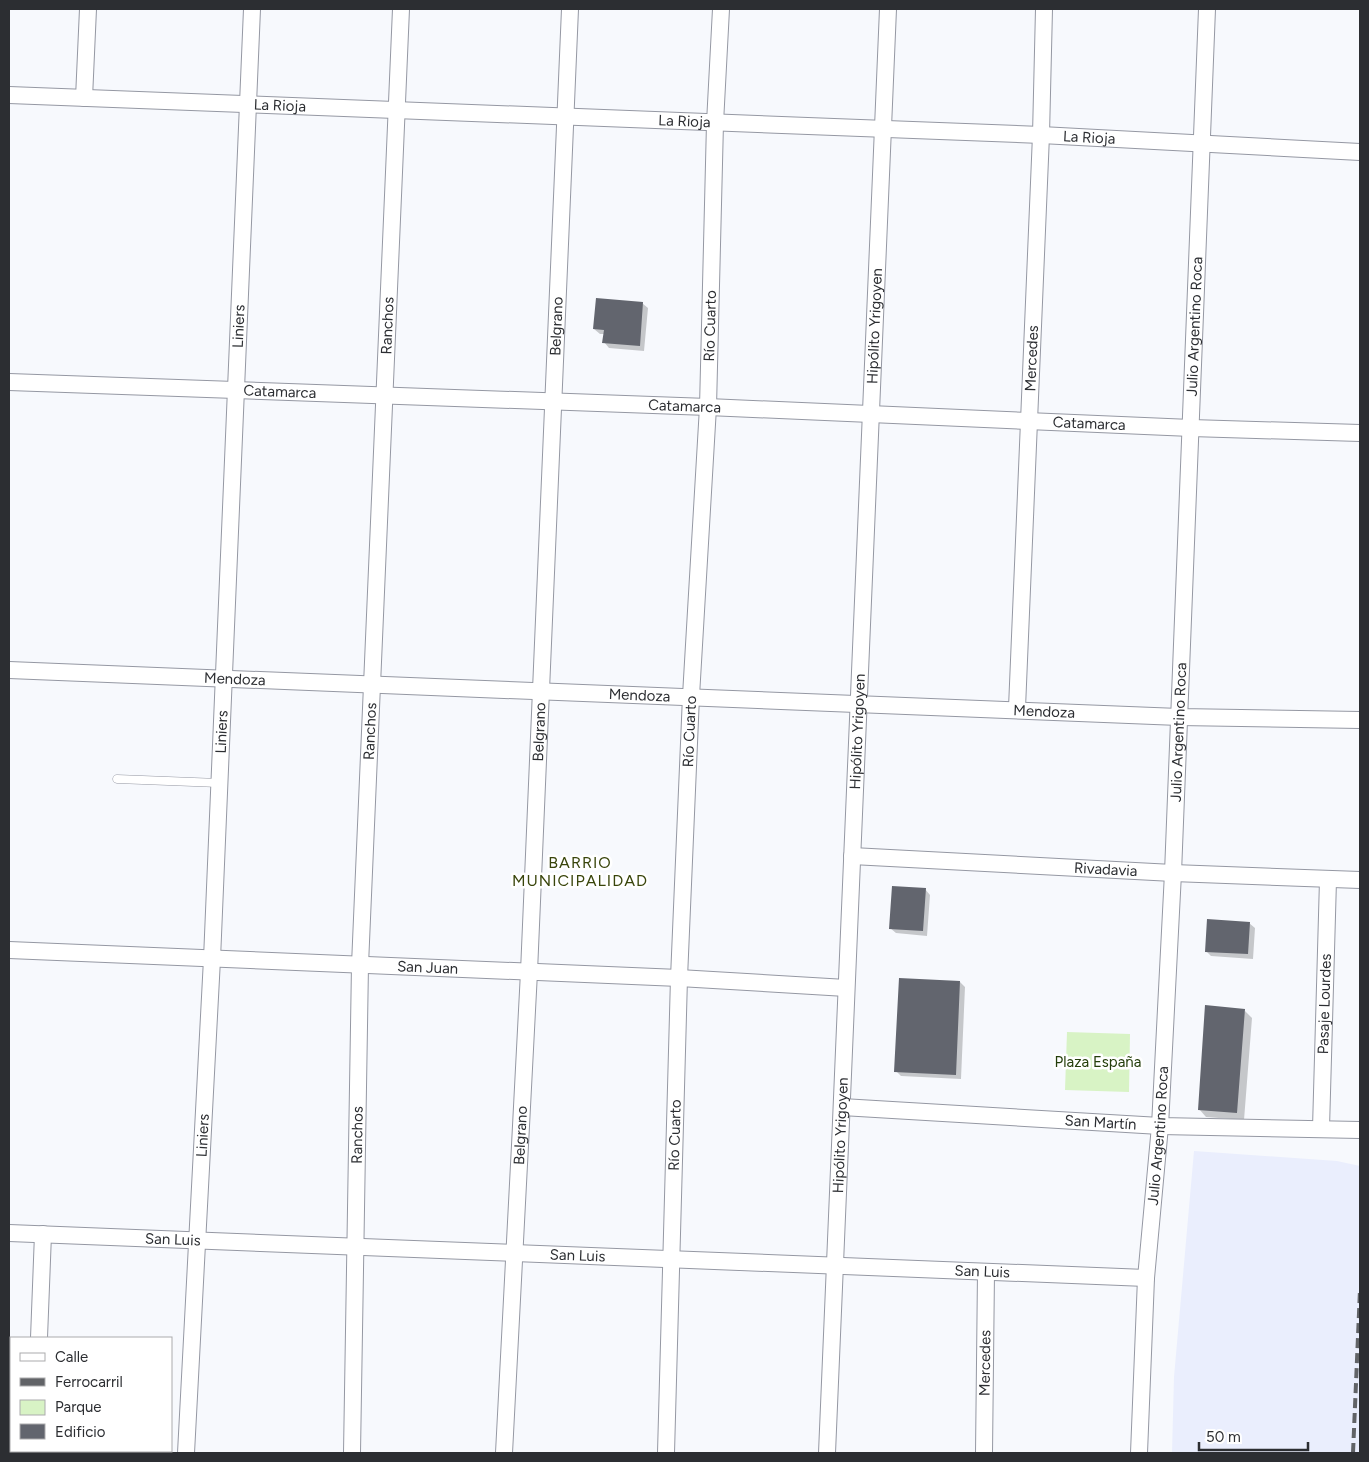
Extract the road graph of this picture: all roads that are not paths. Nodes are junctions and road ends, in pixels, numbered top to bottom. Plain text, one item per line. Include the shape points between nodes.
1 (88, 9) edge
2 (252, 9) edge
3 (401, 9) edge
4 (570, 9) edge
5 (721, 9) edge
6 (888, 9) edge
7 (1044, 9) edge
8 (1207, 9) edge
9 (9, 95) edge
10 (84, 98) junction
11 (248, 104) junction
12 (396, 110) junction
13 (565, 117) junction
14 (715, 123) junction
15 (883, 129) junction
16 (1041, 135) junction
17 (1202, 144) junction
18 (1360, 152) edge
19 (9, 382) edge
20 (236, 390) junction
21 (384, 396) junction
22 (553, 403) junction
23 (708, 406) junction
24 (871, 415) junction
25 (1029, 421) junction
26 (1191, 428) junction
27 (1360, 433) edge
28 (9, 670) edge
29 (224, 678) junction
30 (372, 684) junction
31 (541, 690) junction
32 (691, 696) junction
33 (858, 702) junction
34 (1017, 708) junction
35 (1179, 717) junction
36 (1360, 720) edge
37 (117, 779) dead end
38 (219, 783) junction
39 (852, 856) junction
40 (1173, 873) junction
41 (1328, 880) junction
42 (1360, 880) edge
43 (9, 950) edge
44 (212, 959) junction
45 (360, 965) junction
46 (529, 972) junction
47 (679, 978) junction
48 (846, 988) junction
49 (842, 1107) junction
50 (1160, 1126) junction
51 (1321, 1128) junction
52 (1360, 1130) edge
53 (9, 1233) edge
54 (43, 1234) junction
55 (197, 1240) junction
56 (357, 1248) junction
57 (514, 1253) junction
58 (672, 1260) junction
59 (835, 1266) junction
60 (986, 1272) junction
61 (1146, 1278) junction
62 (38, 1337) edge
63 (186, 1453) edge
64 (352, 1453) edge
65 (504, 1453) edge
66 (666, 1453) edge
67 (827, 1453) edge
68 (984, 1453) edge
69 (1139, 1453) edge

1 - 10 street
2 - 11 street, Liniers
3 - 12 street, Ranchos
4 - 13 street, Belgrano
5 - 14 street, Río Cuarto
6 - 15 street, Hipólito Yrigoyen
7 - 16 street, Mercedes
8 - 17 street, Julio Argentino Roca
9 - 10 street, La Rioja
10 - 11 street, La Rioja
11 - 12 street, La Rioja
11 - 20 street, Liniers
12 - 13 street, La Rioja
12 - 21 street, Ranchos
13 - 14 street, La Rioja
13 - 22 street, Belgrano
14 - 15 street, La Rioja
14 - 23 street, Río Cuarto
15 - 16 street, La Rioja
15 - 24 street, Hipólito Yrigoyen
16 - 17 street, La Rioja
16 - 25 street, Mercedes
17 - 18 street, La Rioja
17 - 26 street, Julio Argentino Roca
19 - 20 street, Catamarca
20 - 21 street, Catamarca
20 - 29 street, Liniers
21 - 22 street, Catamarca
21 - 30 street, Ranchos
22 - 23 street, Catamarca
22 - 31 street, Belgrano
23 - 24 street, Catamarca
23 - 32 street, Río Cuarto
24 - 25 street, Catamarca
24 - 33 street, Hipólito Yrigoyen
25 - 26 street, Catamarca
25 - 34 street, Mercedes
26 - 27 street, Catamarca
26 - 35 street, Julio Argentino Roca
28 - 29 street, Mendoza
29 - 30 street, Mendoza
29 - 38 street, Liniers
30 - 31 street, Mendoza
30 - 45 street, Ranchos
31 - 32 street, Mendoza
31 - 46 street, Belgrano
32 - 33 street, Mendoza
32 - 47 street, Río Cuarto
33 - 34 street, Mendoza
33 - 39 street, Hipólito Yrigoyen
34 - 35 street, Mendoza
35 - 36 street, Mendoza
35 - 40 street, Julio Argentino Roca
37 - 38 lane
38 - 44 street, Liniers
39 - 40 street, Rivadavia
39 - 48 street, Hipólito Yrigoyen
40 - 41 street, Rivadavia
40 - 50 street, Julio Argentino Roca
41 - 42 street, Rivadavia
41 - 51 street, Pasaje Lourdes
43 - 44 street, San Juan
44 - 45 street, San Juan
44 - 55 street, Liniers
45 - 46 street, San Juan
45 - 56 street, Ranchos
46 - 47 street, San Juan
46 - 57 street, Belgrano
47 - 48 street, San Juan
47 - 58 street, Río Cuarto
48 - 49 street, Hipólito Yrigoyen
49 - 50 street, San Martín
49 - 59 street, Hipólito Yrigoyen
50 - 51 street, San Martín
50 - 61 street, Julio Argentino Roca
51 - 52 street, San Martín
53 - 54 street, San Luis
54 - 55 street, San Luis
54 - 62 street
55 - 56 street, San Luis
55 - 63 street, Liniers
56 - 57 street, San Luis
56 - 64 street, Ranchos
57 - 58 street, San Luis
57 - 65 street, Belgrano
58 - 59 street, San Luis
58 - 66 street, Río Cuarto
59 - 60 street, San Luis
59 - 67 street, Hipólito Yrigoyen
60 - 61 street, San Luis
60 - 68 street, Mercedes
61 - 69 street, Julio Argentino Roca

